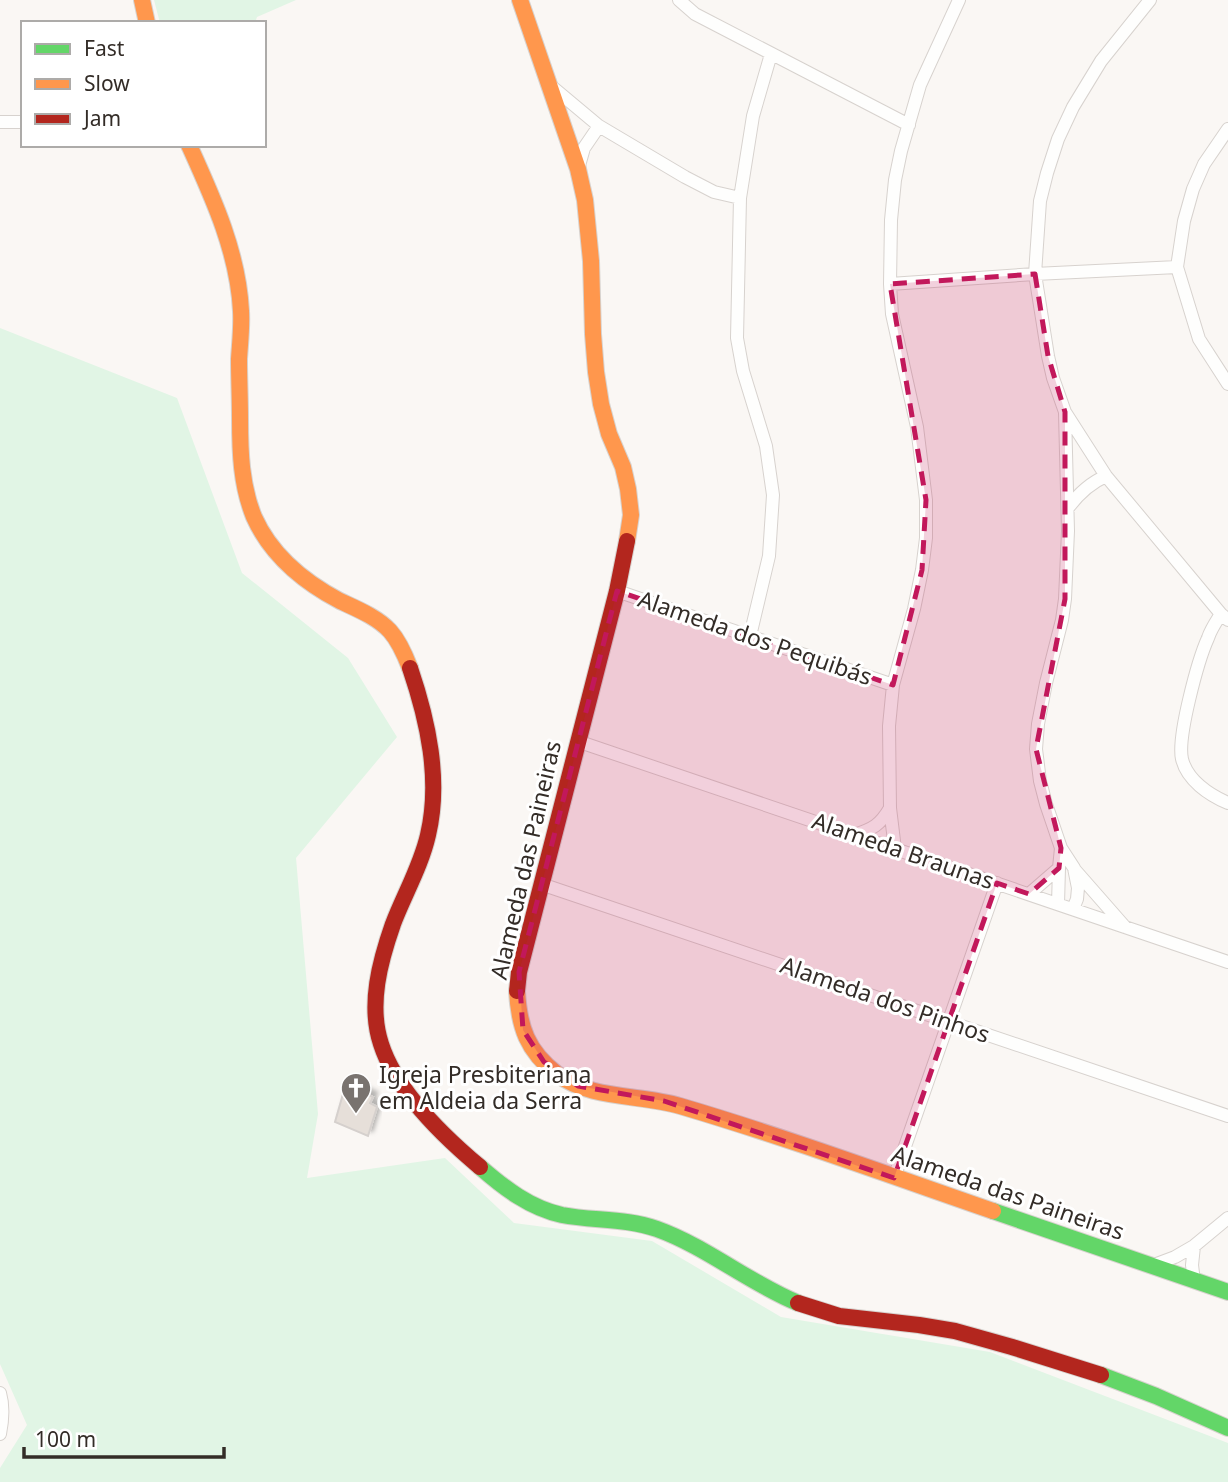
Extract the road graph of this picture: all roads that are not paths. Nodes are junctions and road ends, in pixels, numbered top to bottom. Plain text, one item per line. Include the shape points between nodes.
1 (142, 0) edge
2 (520, 0) edge
3 (679, 0) edge
4 (958, 0) edge
5 (1150, 0) edge
6 (147, 21) edge
7 (771, 54) junction
8 (550, 85) junction
9 (579, 109) junction
10 (0, 122) edge
11 (21, 122) edge
12 (562, 123) junction
13 (908, 125) junction
14 (599, 126) junction
15 (1228, 129) edge
16 (190, 147) edge
17 (578, 169) junction
18 (740, 198) junction
19 (1177, 267) junction
20 (1035, 275) junction
21 (890, 284) junction
22 (1228, 384) edge
23 (1065, 412) junction
24 (1091, 454) junction
25 (1066, 473) junction
26 (1106, 476) junction
27 (1068, 508) junction
28 (617, 591) junction
29 (1225, 617) edge
30 (750, 636) junction
31 (893, 685) junction
32 (577, 741) junction
33 (1228, 803) edge
34 (890, 808) junction
35 (854, 835) junction
36 (1061, 848) junction
37 (895, 849) junction
38 (1059, 868) junction
39 (1074, 869) junction
40 (997, 883) junction
41 (541, 884) junction
42 (1029, 894) junction
43 (1058, 904) junction
44 (1073, 909) junction
45 (1125, 927) junction
46 (1228, 962) edge
47 (949, 1022) junction
48 (1228, 1116) edge
49 (894, 1178) junction
50 (1228, 1218) edge
51 (1194, 1246) junction
52 (1151, 1266) junction
53 (1194, 1281) junction
54 (1228, 1292) edge
55 (0, 1393) edge
56 (1228, 1428) edge
57 (0, 1434) edge

1 - 6 street
2 - 8 street, Alameda das Paineiras
3 - 7 street via 695,14
4 - 13 street via 920,85
5 - 20 street via 1101,61 1058,139 1041,201
7 - 13 street
7 - 18 street via 752,116
8 - 9 street
8 - 12 street, Alameda das Paineiras
9 - 12 street
9 - 14 street
10 - 11 street
12 - 17 street, Alameda das Paineiras
13 - 21 street via 895,180
14 - 17 street via 584,148
14 - 18 street via 714,192
15 - 19 street via 1193,189
16 - 56 street via 224,227 237,272 242,469 257,523 294,571 391,632 416,687 430,748 433,812 427,841 383,952 375,1009 382,1050 392,1072 424,1113 495,1181 535,1206 655,1228 778,1296 809,1308 833,1316 947,1329 994,1341 1120,1381
17 - 28 street, Alameda das Paineiras via 591,261 596,372 630,502
18 - 30 street via 737,338 766,446 773,495 769,556
19 - 20 street
19 - 22 street via 1199,339
20 - 21 street
20 - 23 street via 1048,356
21 - 31 street via 926,500 922,570
23 - 24 street
23 - 25 street
24 - 25 street via 1077,458
24 - 26 street
25 - 27 street
26 - 27 street via 1082,490
26 - 29 street
27 - 36 street via 1065,598 1036,749 1040,781
28 - 30 street, Alameda dos Pequibás
28 - 32 street, Alameda das Paineiras
29 - 33 street via 1208,638 1199,666 1182,758 1197,783
30 - 31 street, Alameda dos Pequibás
31 - 34 street
32 - 35 street, Alameda Braunas
32 - 41 street, Alameda das Paineiras
34 - 35 street via 882,821
34 - 37 street
35 - 37 street, Alameda Braunas
36 - 38 street
36 - 39 street
37 - 40 street, Alameda Braunas
38 - 42 street
38 - 43 street
39 - 44 street via 1078,888
39 - 45 street
40 - 42 street, Alameda Braunas
40 - 47 street
41 - 47 street, Alameda dos Pinhos
41 - 49 street, Alameda das Paineiras via 519,972 518,1009 530,1047 557,1074 599,1092 664,1101 722,1118
42 - 43 street, Alameda Braunas
43 - 44 street, Alameda Braunas
44 - 45 street, Alameda Braunas
45 - 46 street, Alameda Braunas
47 - 48 street, Alameda dos Pinhos
47 - 49 street
49 - 52 street, Alameda das Paineiras
50 - 51 street
51 - 52 street
51 - 53 street
52 - 53 street, Alameda das Paineiras
53 - 54 street, Alameda das Paineiras
55 - 57 street

